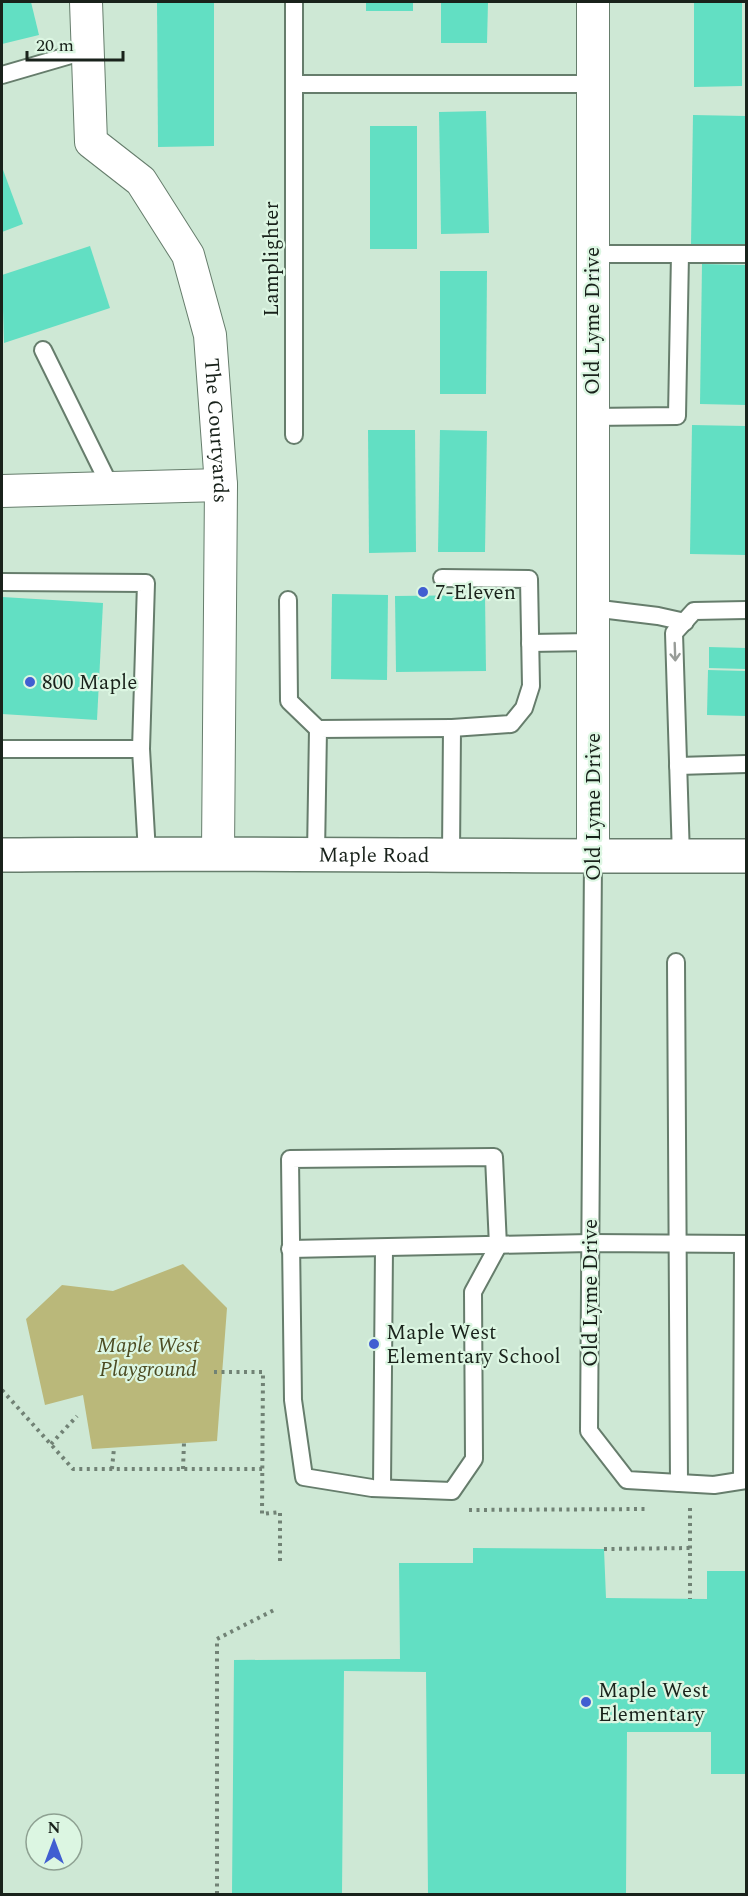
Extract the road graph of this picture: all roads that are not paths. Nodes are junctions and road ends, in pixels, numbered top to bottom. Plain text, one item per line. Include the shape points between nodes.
1 (87, 2) edge
2 (294, 2) edge
3 (593, 2) edge
4 (88, 50) junction
5 (2, 75) edge
6 (294, 84) junction
7 (593, 84) junction
8 (592, 254) junction
9 (680, 254) junction
10 (747, 254) edge
11 (43, 350) dead end
12 (592, 417) junction
13 (294, 435) dead end
14 (221, 485) junction
15 (111, 488) junction
16 (2, 490) edge
17 (442, 578) dead end
18 (2, 582) edge
19 (288, 600) dead end
20 (592, 608) junction
21 (747, 610) edge
22 (684, 622) junction
23 (592, 642) junction
24 (530, 643) junction
25 (452, 728) junction
26 (318, 729) junction
27 (2, 749) edge
28 (141, 749) junction
29 (747, 764) edge
30 (678, 766) junction
31 (147, 853) junction
32 (218, 853) junction
33 (316, 854) junction
34 (2, 855) edge
35 (451, 855) junction
36 (681, 856) junction
37 (747, 856) edge
38 (593, 858) junction
39 (676, 962) dead end
40 (590, 1244) junction
41 (678, 1244) junction
42 (745, 1244) edge
43 (498, 1246) junction
44 (384, 1248) junction
45 (290, 1249) junction
46 (744, 1480) edge
47 (679, 1483) junction
48 (382, 1488) junction

1 - 4 street, The Courtyards
2 - 6 lane, Lamplighter
3 - 7 street, Old Lyme Drive
4 - 5 lane
4 - 14 street, The Courtyards via 91,142 141,180 188,255 210,335
6 - 7 lane
6 - 13 lane, Lamplighter
7 - 8 street, Old Lyme Drive
8 - 9 lane
8 - 12 street, Old Lyme Drive
9 - 10 lane
9 - 12 lane via 677,416
11 - 15 lane
12 - 20 street, Old Lyme Drive
14 - 15 street
14 - 32 street, The Courtyards
15 - 16 street
17 - 24 lane via 529,579
18 - 28 lane via 146,583
19 - 26 lane via 289,701
20 - 22 lane
20 - 23 street, Old Lyme Drive
21 - 22 lane via 694,612
22 -> 30 lane via 674,633
23 - 24 lane
23 - 38 street, Old Lyme Drive
24 - 25 lane via 531,686 524,708 511,724
25 - 26 lane
25 - 35 lane
26 - 33 lane
27 - 28 lane
28 - 31 lane
29 - 30 lane
30 - 36 lane
31 - 32 main road, Maple Road
31 - 34 main road, Maple Road
32 - 33 main road, Maple Road
33 - 35 main road, Maple Road
35 - 38 main road, Maple Road
36 - 37 main road, Maple Road
36 - 38 main road, Maple Road
38 - 40 lane, Old Lyme Drive
39 - 41 lane
40 - 41 lane
40 - 43 lane
40 - 47 lane, Old Lyme Drive via 589,1431 627,1480
41 - 42 lane
41 - 47 lane
42 - 46 lane
43 - 44 lane
43 - 45 lane via 494,1157 290,1159
43 - 48 lane via 473,1292 474,1459 452,1491
44 - 45 lane
44 - 48 lane
45 - 48 lane via 293,1400 304,1477
46 - 47 lane, Old Lyme Drive via 714,1485

